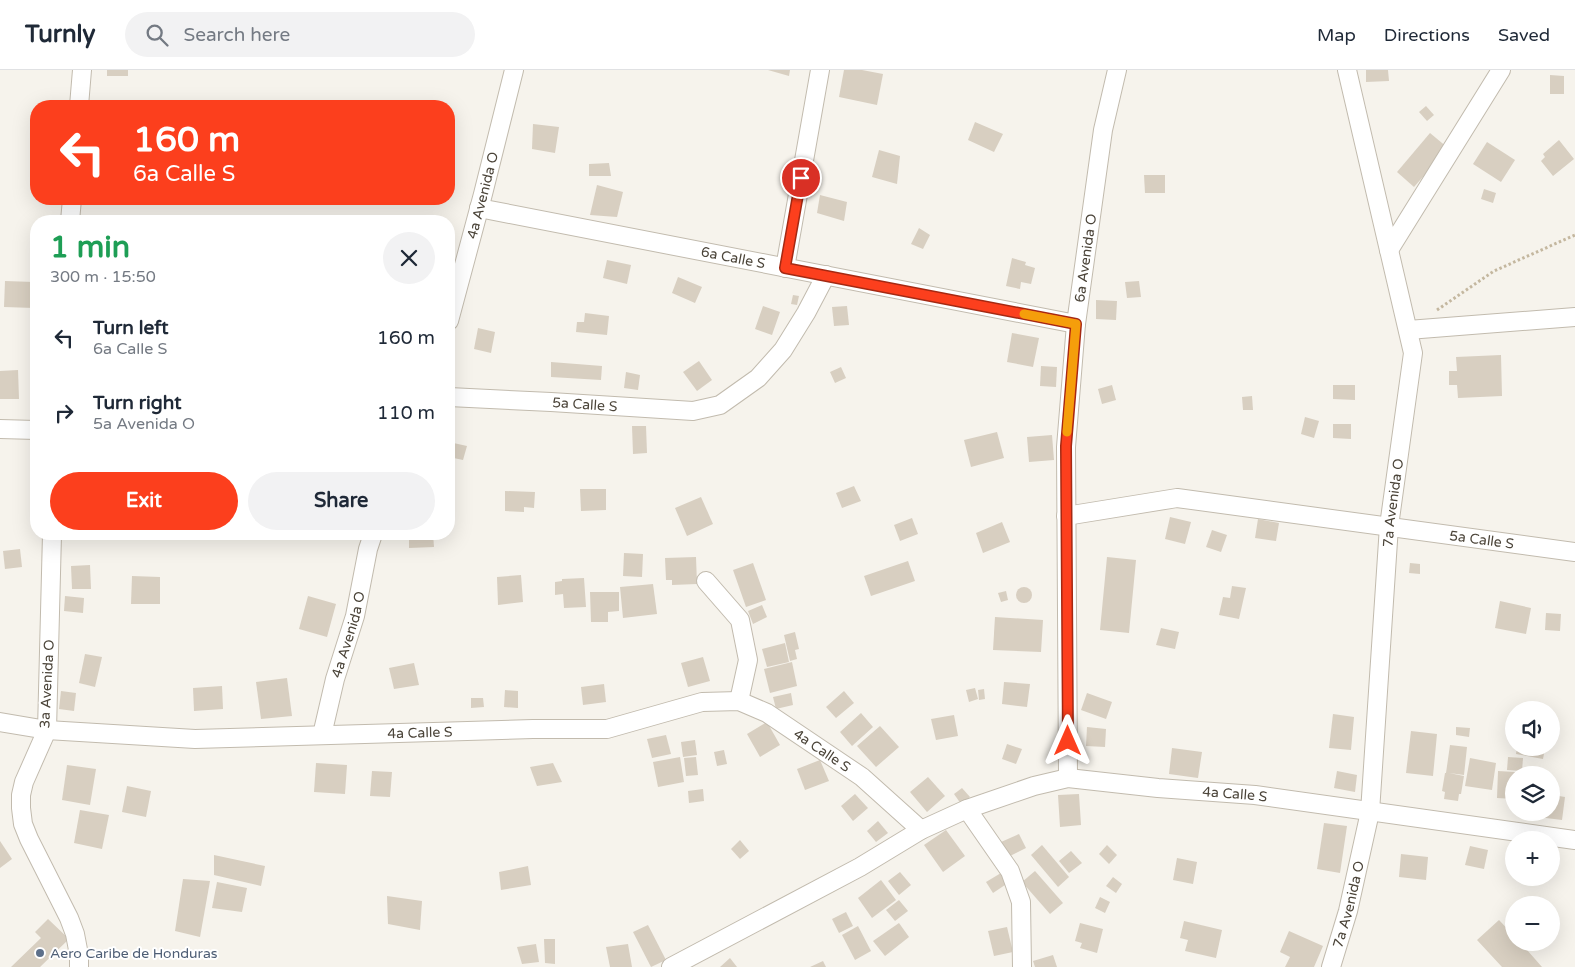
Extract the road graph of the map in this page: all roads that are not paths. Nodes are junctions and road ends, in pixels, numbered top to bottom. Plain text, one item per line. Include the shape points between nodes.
1 (82, 70) edge
2 (514, 70) edge
3 (820, 70) edge
4 (1117, 70) edge
5 (1347, 70) edge
6 (1502, 70) edge
7 (80, 100) edge
8 (479, 208) junction
9 (1389, 250) junction
10 (785, 268) junction
11 (826, 275) junction
12 (455, 298) edge
13 (1575, 317) edge
14 (1076, 324) junction
15 (1408, 330) junction
16 (455, 397) edge
17 (0, 428) edge
18 (30, 430) edge
19 (1066, 516) junction
20 (1389, 526) junction
21 (52, 540) edge
22 (371, 540) edge
23 (1575, 552) edge
24 (706, 581) dead end
25 (739, 701) junction
26 (0, 722) edge
27 (46, 730) junction
28 (322, 735) junction
29 (1068, 778) junction
30 (967, 809) junction
31 (1370, 812) junction
32 (921, 830) junction
33 (1575, 840) edge
34 (79, 967) edge
35 (671, 967) edge
36 (1022, 967) edge
37 (1331, 967) edge

1 - 7 street
2 - 8 street, 4a Avenida O
3 - 10 street
4 - 14 street, 6a Avenida O via 1103,130
5 - 9 street, 7a Avenida O
6 - 9 street
8 - 10 street, 6a Calle S
8 - 12 street, 4a Avenida O
9 - 15 street, 7a Avenida O
10 - 11 street, 6a Calle S
11 - 14 street, 6a Calle S
11 - 16 street, 5a Calle S via 783,350 758,378 720,405 693,411
13 - 15 street
14 - 19 street, 6a Avenida O via 1066,446
15 - 20 street, 7a Avenida O via 1413,353
17 - 18 street
19 - 20 street, 5a Calle S via 1177,498
19 - 29 street, 6a Avenida O
20 - 23 street, 5a Calle S
20 - 31 street, 7a Avenida O
21 - 27 street, 3a Avenida O
22 - 28 street, 4a Avenida O via 355,616
24 - 25 street via 740,620 748,660
25 - 28 street, 4a Calle S via 702,702 608,729
25 - 32 street, 4a Calle S via 767,713 862,777
26 - 27 street, 4a Calle S
27 - 28 street, 4a Calle S via 195,739
27 - 34 street, 3a Avenida O via 24,782 21,808 29,838 75,934
29 - 30 street, 4a Calle S
29 - 31 street, 4a Calle S via 1255,795
30 - 32 street, 4a Calle S
30 - 36 street via 1010,871 1021,902
31 - 33 street, 4a Calle S
31 - 37 street, 7a Avenida O via 1348,911
32 - 35 street via 860,867

